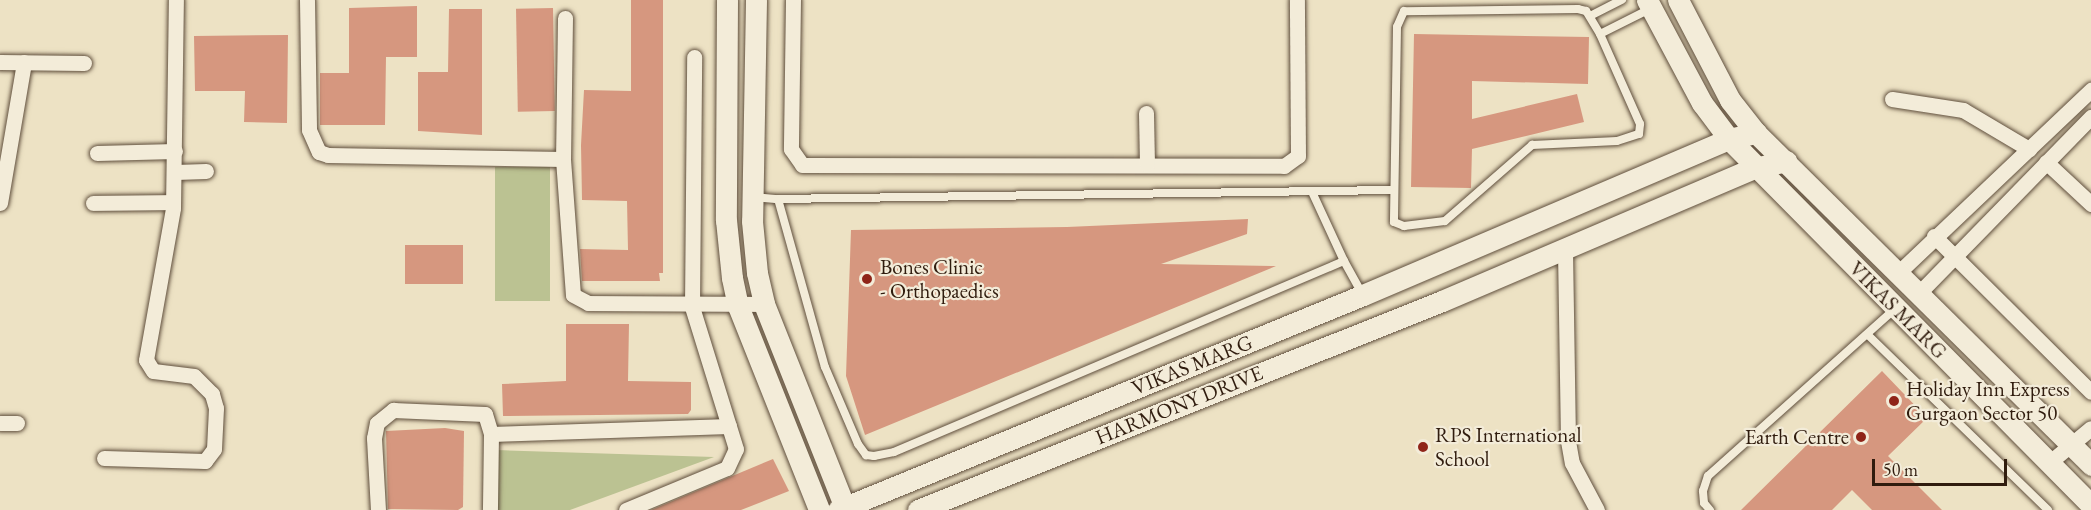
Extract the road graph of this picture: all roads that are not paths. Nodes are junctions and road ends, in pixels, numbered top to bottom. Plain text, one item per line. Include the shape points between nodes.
1 (177, 0) edge
2 (307, 0) edge
3 (727, 0) edge
4 (756, 0) edge
5 (793, 0) edge
6 (1297, 0) edge
7 (1622, 0) edge
8 (1678, 0) edge
9 (1649, 4) edge
10 (1590, 16) junction
11 (566, 18) dead end
12 (1600, 34) junction
13 (694, 57) dead end
14 (0, 62) edge
15 (24, 62) junction
16 (84, 63) dead end
17 (2091, 90) edge
18 (1892, 99) dead end
19 (1146, 113) dead end
20 (2091, 117) edge
21 (1756, 133) junction
22 (1729, 139) junction
23 (2029, 149) junction
24 (175, 151) junction
25 (97, 153) dead end
26 (563, 159) junction
27 (1786, 161) junction
28 (2046, 162) junction
29 (1147, 164) junction
30 (1754, 168) junction
31 (206, 171) dead end
32 (175, 172) junction
33 (1392, 190) junction
34 (1313, 194) junction
35 (752, 196) junction
36 (778, 199) junction
37 (173, 202) junction
38 (0, 203) edge
39 (93, 203) dead end
40 (2091, 204) edge
41 (1934, 236) junction
42 (1565, 250) junction
43 (1954, 258) junction
44 (1344, 261) junction
45 (1899, 272) junction
46 (1920, 292) junction
47 (1363, 296) junction
48 (764, 304) junction
49 (738, 306) junction
50 (692, 307) junction
51 (1896, 308) junction
52 (1868, 335) junction
53 (1134, 389) junction
54 (2091, 392) edge
55 (1145, 418) junction
56 (0, 423) edge
57 (17, 423) dead end
58 (729, 426) junction
59 (2091, 428) edge
60 (491, 434) junction
61 (2073, 447) junction
62 (104, 458) dead end
63 (2050, 462) junction
64 (2091, 465) edge
65 (2091, 505) edge
66 (843, 509) edge
67 (378, 510) edge
68 (490, 510) edge
69 (626, 510) edge
70 (819, 510) edge
71 (918, 510) edge
72 (1597, 510) edge
73 (1710, 510) edge
74 (2048, 510) edge

1 - 24 street
2 - 26 street via 309,130 319,152
3 - 49 main road via 727,229
4 - 35 main road
5 - 29 street via 791,149 802,165
6 - 29 street via 1296,161 1284,166
7 - 10 lane
8 - 21 main road, VIKAS MARG via 1730,100
9 - 12 lane
9 - 22 main road, VIKAS MARG via 1702,103
10 - 12 lane
10 - 33 lane via 1575,9 1404,10 1397,27
11 - 26 street
12 - 33 lane via 1640,124 1639,134 1617,141 1533,145 1454,216 1437,224 1398,225 1392,217
13 - 50 street
14 - 15 street
15 - 16 street
15 - 38 street
17 - 23 street
18 - 23 street via 1963,111
19 - 29 street
20 - 28 street
21 - 22 main road, VIKAS MARG
21 - 27 main road, VIKAS MARG
22 - 30 main road, VIKAS MARG
22 - 47 main road, VIKAS MARG
23 - 41 street
24 - 25 street
24 - 32 street
26 - 50 street via 569,287 573,295 588,303
27 - 30 main road, HARMONY DRIVE
27 - 45 main road, VIKAS MARG
28 - 40 street
28 - 43 street
30 - 42 main road, HARMONY DRIVE
30 - 51 main road, VIKAS MARG
31 - 32 street
32 - 37 street
33 - 34 lane
34 - 36 lane
34 - 44 lane
35 - 36 lane
35 - 48 main road via 753,246
36 - 44 lane via 825,367 858,444 866,455 874,456 894,452
37 - 39 street
37 - 62 street via 146,360 153,371 194,376 212,394 216,408 213,455 199,461
41 - 43 street
41 - 45 street
42 - 55 main road, HARMONY DRIVE
42 - 72 street via 1568,441 1572,463
43 - 46 street
43 - 54 street
44 - 47 lane
45 - 46 main road, VIKAS MARG
46 - 61 main road, VIKAS MARG
47 - 53 main road, VIKAS MARG
48 - 49 street
48 - 66 main road
49 - 50 street
49 - 70 main road
50 - 58 street
51 - 52 lane
51 - 63 main road, VIKAS MARG
52 - 73 lane via 1708,476 1702,491 1704,504
52 - 74 lane
53 - 55 main road
53 - 66 main road, VIKAS MARG
55 - 71 main road, HARMONY DRIVE
56 - 57 street
58 - 60 street
58 - 69 street via 736,449 727,468
59 - 61 street
60 - 67 street via 485,414 393,410 384,416 377,423 374,438
60 - 68 street
61 - 63 street
61 - 64 main road, VIKAS MARG
63 - 65 main road, VIKAS MARG

